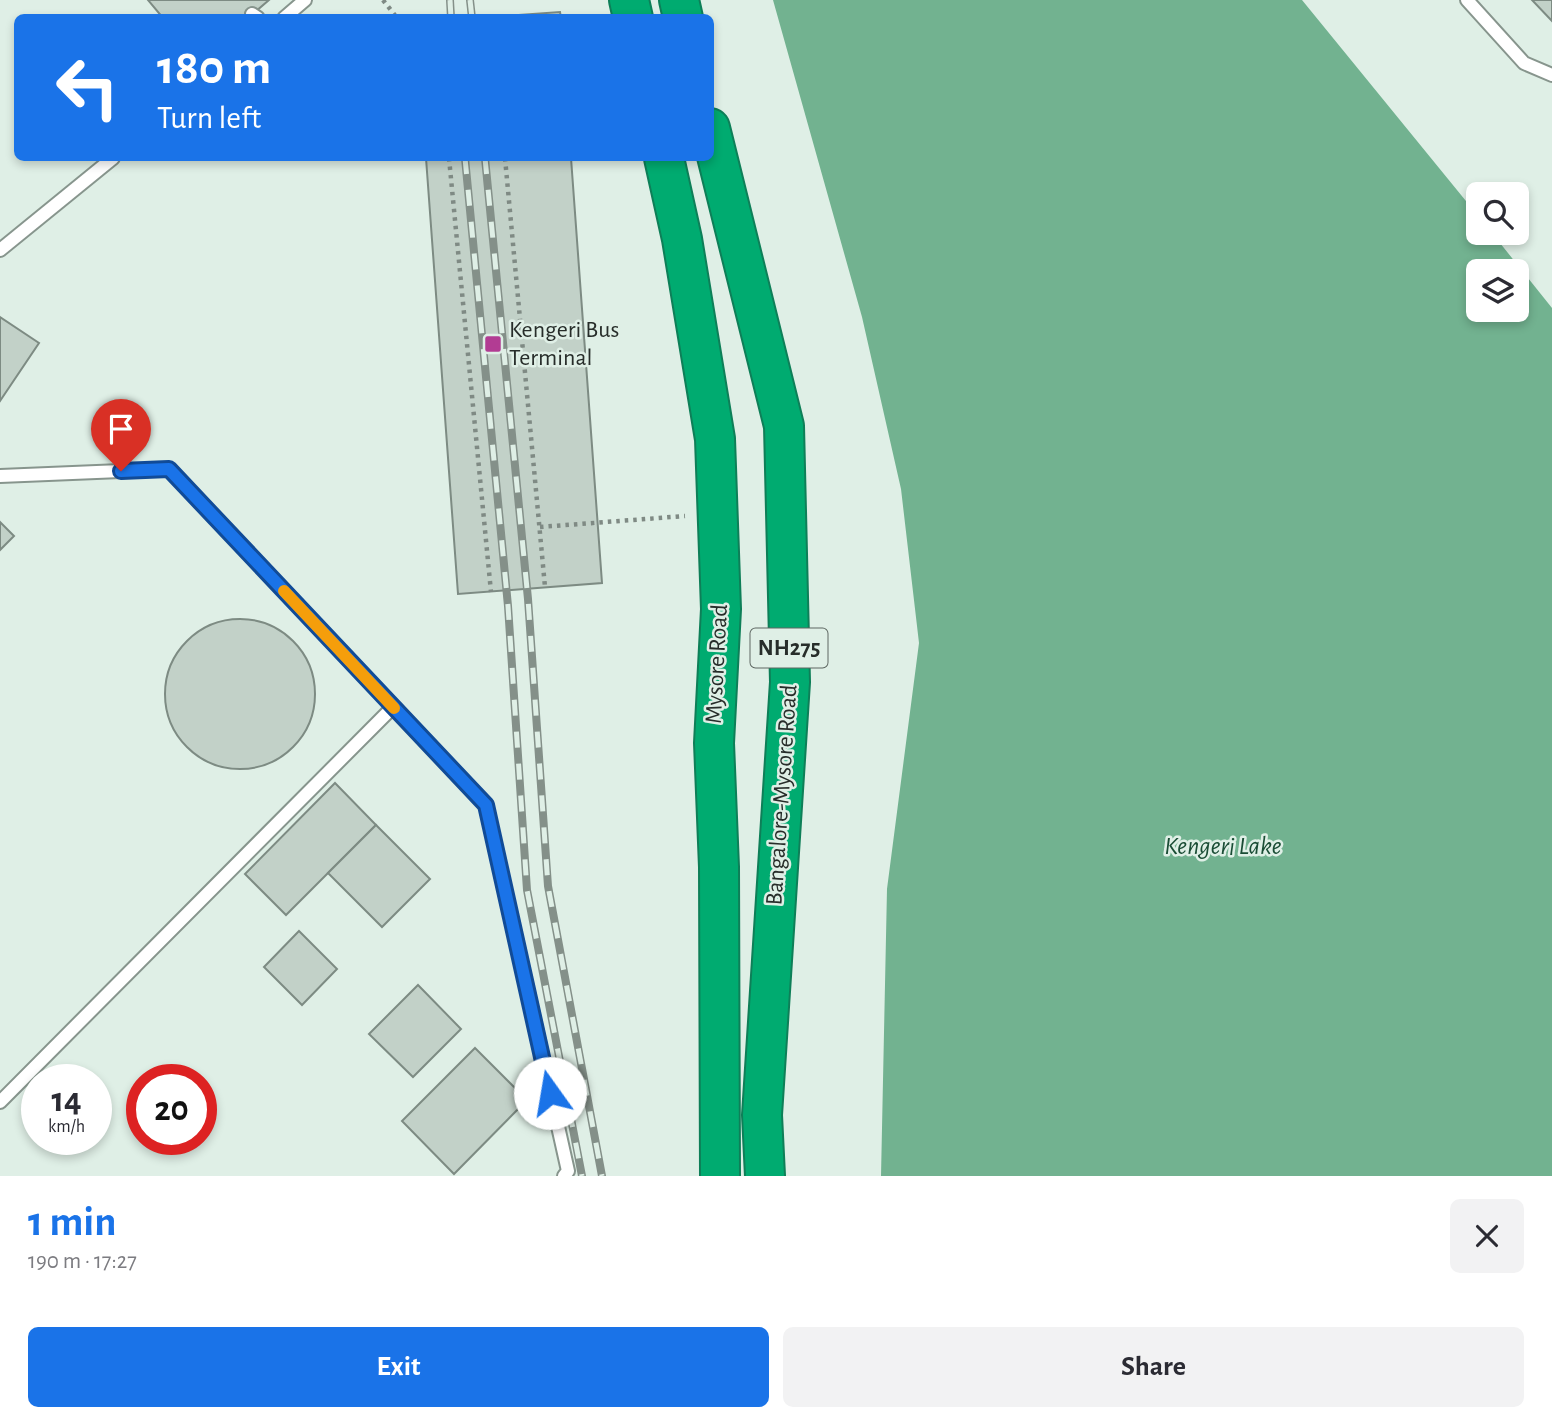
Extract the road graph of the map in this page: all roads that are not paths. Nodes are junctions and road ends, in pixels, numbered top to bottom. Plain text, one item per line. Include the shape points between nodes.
1 (305, 0) edge
2 (1467, 0) edge
3 (289, 14) edge
4 (1552, 75) edge
5 (714, 144) edge
6 (109, 161) edge
7 (665, 161) edge
8 (0, 250) edge
9 (0, 476) edge
10 (393, 707) junction
11 (0, 1102) edge
12 (564, 1176) edge
13 (720, 1176) edge
14 (765, 1176) edge

1 - 3 lane
2 - 4 lane via 1524,63
5 - 14 highway, Bangalore-Mysore Road / NH275 via 784,426 790,682 762,1115
6 - 8 lane
7 - 13 highway, Mysore Road / NH275 via 715,439 721,609 714,743
9 - 10 lane via 169,469
10 - 11 lane
10 - 12 lane via 486,805 568,1171

